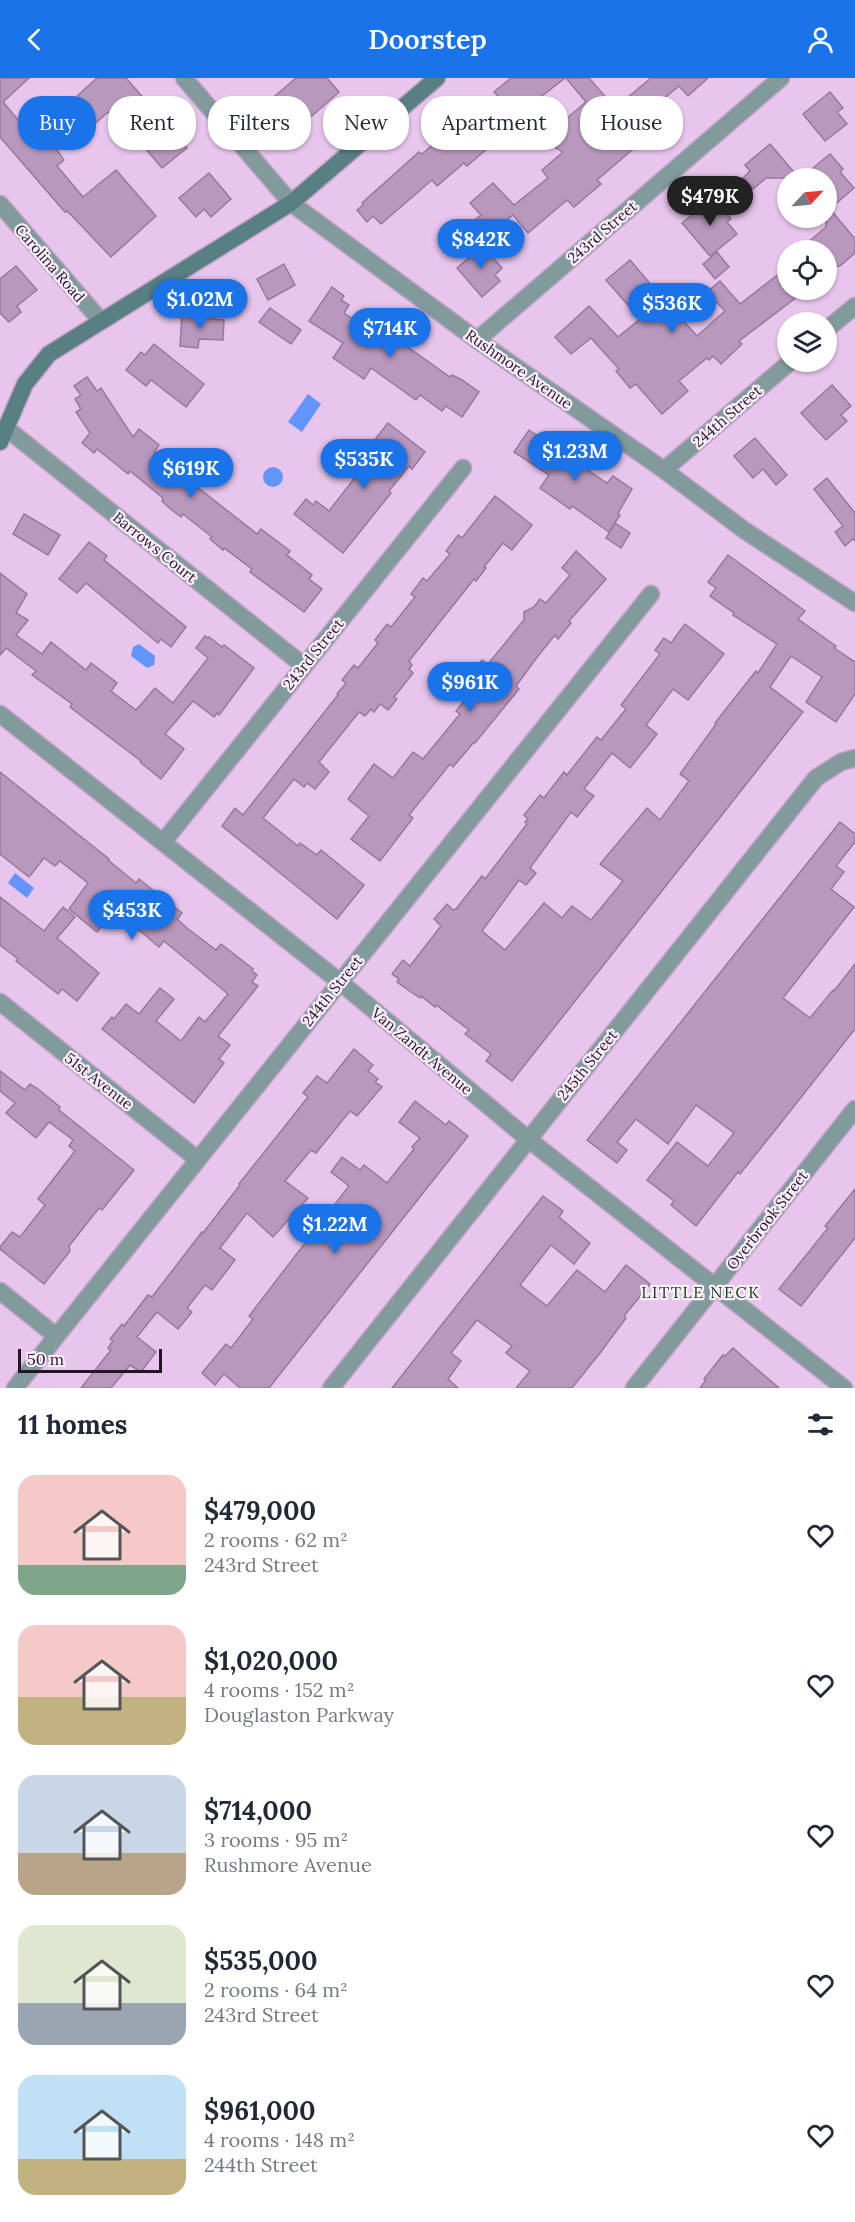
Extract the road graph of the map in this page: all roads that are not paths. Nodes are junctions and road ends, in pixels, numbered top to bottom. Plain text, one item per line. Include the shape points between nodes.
1 (184, 78) edge
2 (436, 78) edge
3 (782, 78) edge
4 (291, 203) junction
5 (0, 204) edge
6 (855, 306) edge
7 (101, 321) junction
8 (837, 321) edge
9 (477, 340) junction
10 (778, 372) edge
11 (3, 435) edge
12 (463, 468) dead end
13 (664, 470) junction
14 (651, 594) dead end
15 (854, 600) edge
16 (304, 666) junction
17 (0, 714) edge
18 (855, 758) edge
19 (164, 842) junction
20 (340, 982) junction
21 (0, 1002) edge
22 (855, 1109) edge
23 (528, 1139) junction
24 (197, 1160) junction
25 (715, 1286) junction
26 (0, 1291) edge
27 (56, 1336) junction
28 (15, 1388) edge
29 (331, 1388) edge
30 (634, 1388) edge
31 (844, 1388) edge

1 - 4 street, Rushmore Avenue
2 - 4 main road
3 - 9 street, 243rd Street
4 - 7 main road
4 - 9 street, Rushmore Avenue
5 - 7 street, Carolina Road
6 - 8 street
7 - 11 main road via 43,361 25,384
9 - 13 street, Rushmore Avenue
10 - 13 street, 244th Street
11 - 16 street, Barrows Court
12 - 16 street, 243rd Street
13 - 15 street, Rushmore Avenue via 744,530
14 - 20 street, 244th Street
16 - 19 street, 243rd Street
17 - 19 street, Van Zandt Avenue
18 - 23 street, 245th Street via 833,765 816,778
19 - 20 street, Van Zandt Avenue
20 - 23 street, Van Zandt Avenue
20 - 24 street, 244th Street
21 - 24 street, 51st Avenue
22 - 25 street, Overbrook Street
23 - 25 street, Van Zandt Avenue
23 - 29 street, 245th Street
24 - 27 street, 244th Street
25 - 30 street, Overbrook Street
25 - 31 street, Van Zandt Avenue
26 - 27 street
27 - 28 street, 244th Street

